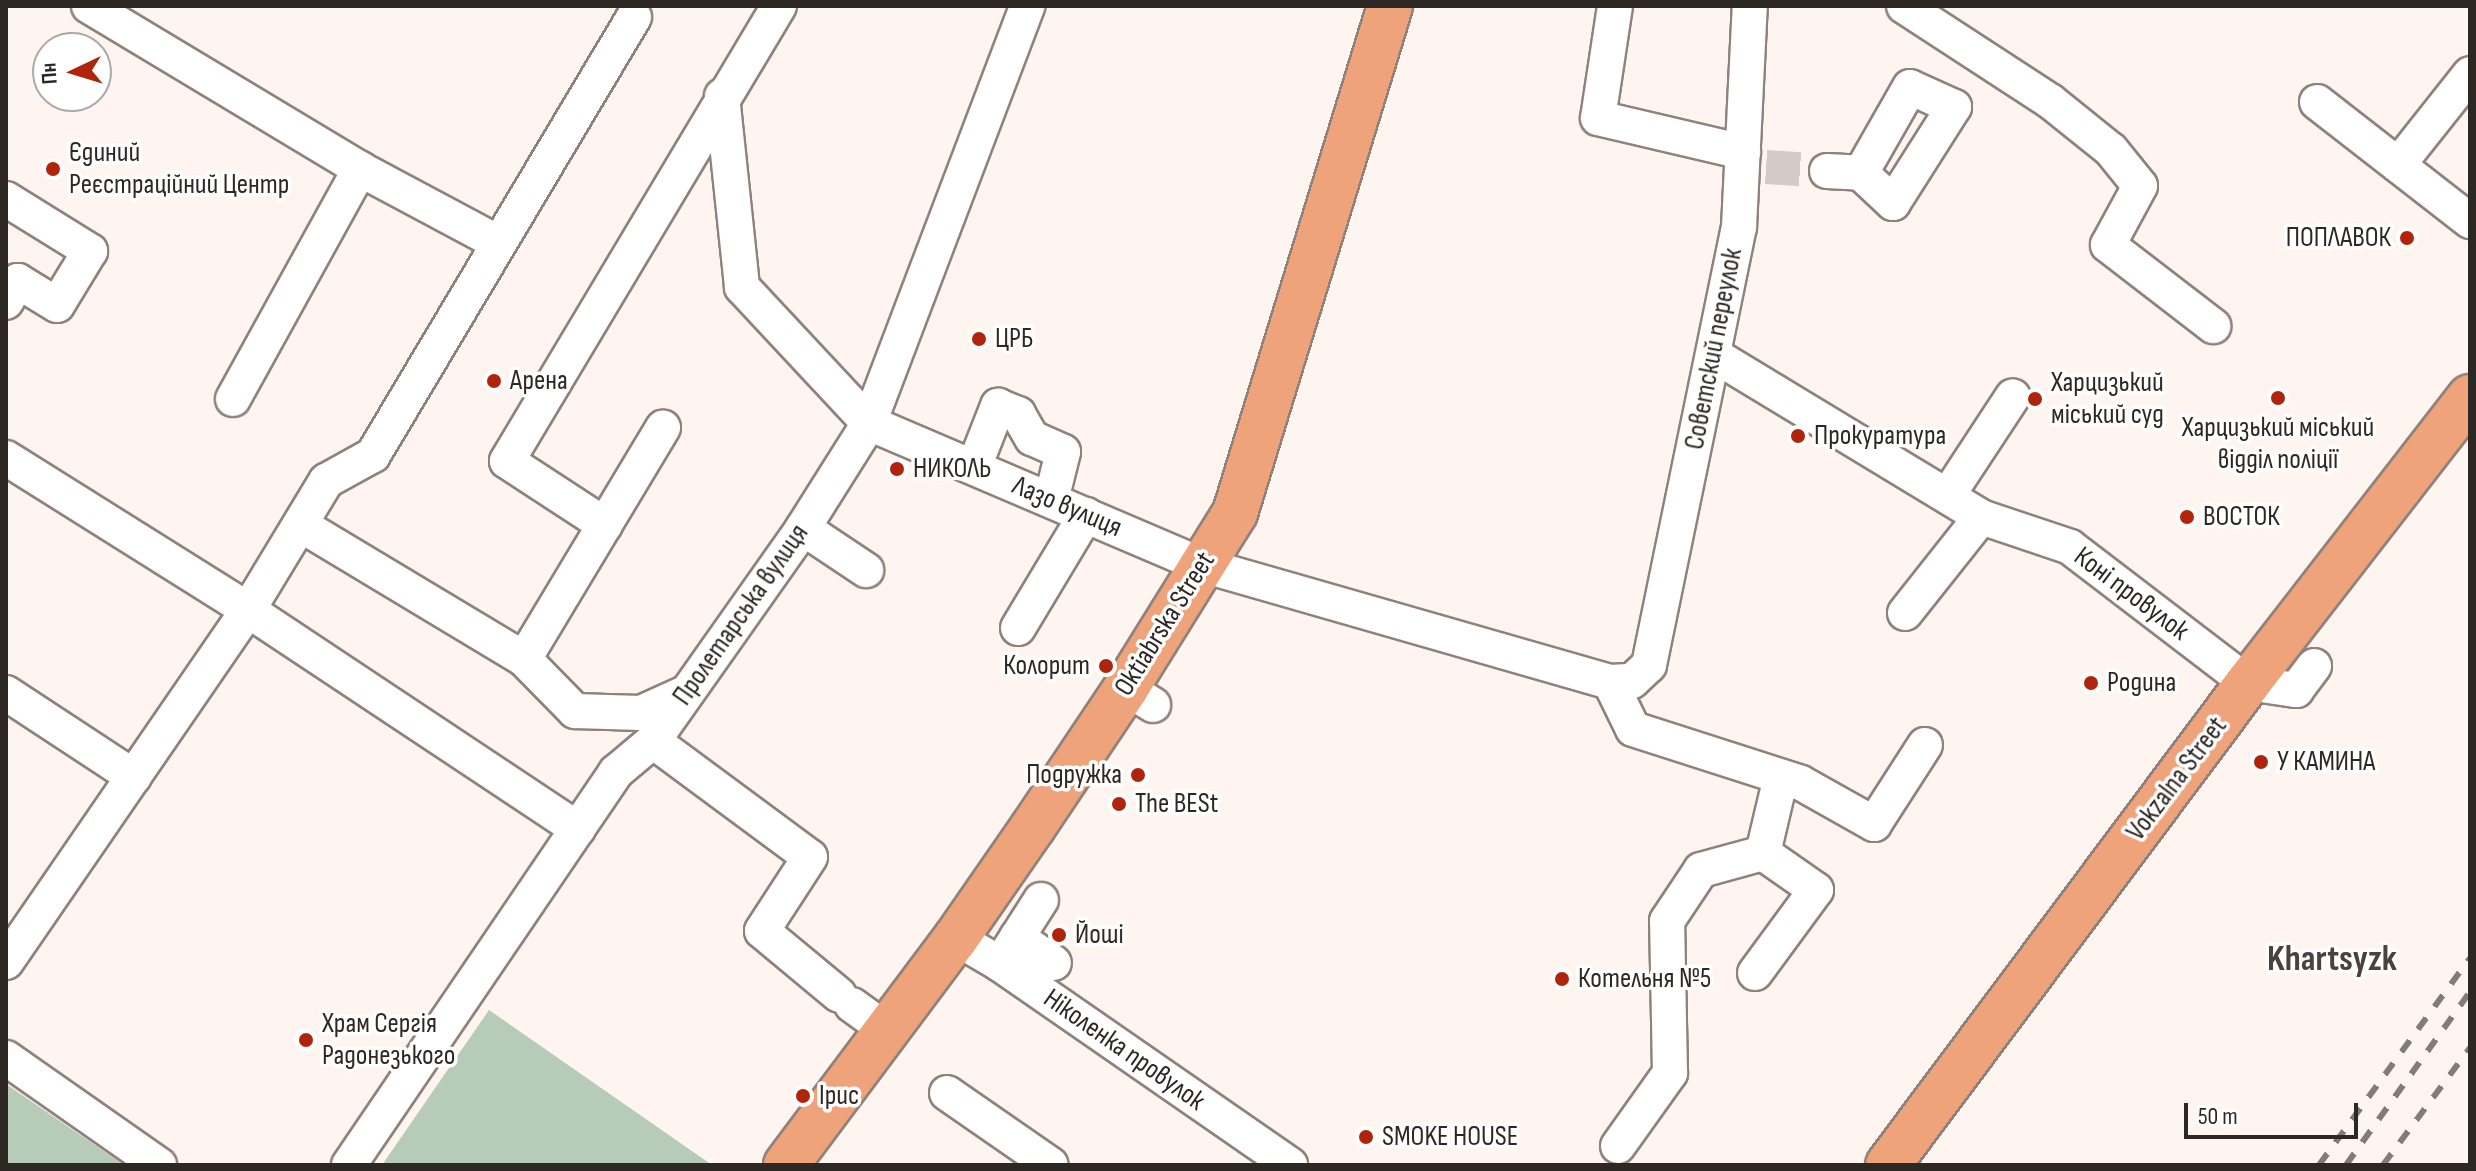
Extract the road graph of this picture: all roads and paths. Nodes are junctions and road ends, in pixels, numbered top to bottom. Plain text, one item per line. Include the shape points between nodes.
1 (89, 6) edge
2 (779, 6) edge
3 (1390, 6) edge
4 (1615, 6) edge
5 (1750, 6) edge
6 (1904, 6) edge
7 (1020, 8) edge
8 (634, 17) dead end
9 (2470, 74) edge
10 (722, 96) junction
11 (2317, 102) dead end
12 (1750, 161) junction
13 (2398, 165) junction
14 (360, 169) junction
15 (1827, 171) tunnel mouth
16 (1861, 173) dead end
17 (6, 199) edge
18 (2470, 221) edge
19 (497, 242) junction
20 (6, 302) edge
21 (2213, 326) dead end
22 (1714, 355) junction
23 (2013, 396) dead end
24 (2470, 397) edge
25 (233, 399) dead end
26 (869, 423) junction
27 (663, 428) dead end
28 (6, 458) edge
29 (974, 467) junction
30 (1948, 495) junction
31 (1051, 500) junction
32 (1086, 515) junction
33 (1981, 517) junction
34 (301, 525) junction
35 (605, 525) junction
36 (803, 528) junction
37 (1202, 565) junction
38 (866, 570) dead end
39 (248, 610) junction
40 (1905, 613) dead end
41 (1018, 628) dead end
42 (524, 659) junction
43 (2314, 666) dead end
44 (1621, 681) junction
45 (2248, 683) junction
46 (687, 692) junction
47 (6, 693) edge
48 (653, 741) junction
49 (1925, 745) dead end
50 (134, 777) junction
51 (1781, 777) junction
52 (578, 829) junction
53 (1763, 853) junction
54 (1041, 900) dead end
55 (956, 938) junction
56 (1008, 950) junction
57 (6, 962) edge
58 (1054, 963) dead end
59 (1755, 973) dead end
60 (859, 1010) junction
61 (6, 1058) edge
62 (947, 1093) dead end
63 (1618, 1146) dead end
64 (794, 1162) edge
65 (1282, 1163) edge
66 (159, 1165) edge
67 (349, 1165) edge
68 (1051, 1165) edge
69 (1888, 1165) edge

1 - 14 street
2 - 10 street
3 - 37 main road, Oktiabrska Street via 1235,513
4 - 12 street via 1598,118
5 - 12 street, Советский переулок
6 - 21 street via 2050,101 2111,150 2140,186 2108,245
7 - 26 street, Пролетарська вулиця
8 - 19 street
9 - 13 street
10 - 26 street, Лазо вулиця via 742,287
10 - 35 street via 507,461
11 - 13 street
12 - 22 street, Советский переулок
13 - 18 street
14 - 19 street
14 - 25 street
15 - 16 street
17 - 20 street via 90,251 57,305 18,281
19 - 34 street via 373,455 326,481
22 - 30 street, Коні провулок
22 - 44 street, Советский переулок via 1649,665
23 - 30 street
24 - 45 main road, Vokzalna Street
26 - 29 street, Лазо вулиця
26 - 36 street, Пролетарська вулиця
27 - 35 street
28 - 39 street
29 - 31 street, Лазо вулиця
29 - 31 street via 998,406 1018,414 1032,438 1063,452
30 - 33 street, Коні провулок
31 - 32 street, Лазо вулиця
32 - 37 street, Лазо вулиця
32 - 41 street
33 - 40 street
33 - 45 street, Коні провулок via 2070,547
34 - 39 street
34 - 42 street
35 - 42 street
36 - 38 street
36 - 46 street, Пролетарська вулиця
37 - 44 street, Лазо вулиця
37 - 55 main road, Oktiabrska Street via 1140,696
39 - 50 street
39 - 52 street
42 - 46 street via 575,711 641,713
43 - 45 street via 2296,690
44 - 51 street via 1633,729
45 - 69 main road, Vokzalna Street
46 - 48 street, Пролетарська вулиця
47 - 50 street
48 - 52 street, Пролетарська вулиця via 616,772
48 - 60 street via 810,857 762,931
49 - 51 street via 1874,824
50 - 57 street
51 - 53 street
52 - 67 street, Пролетарська вулиця
53 - 59 street via 1816,890
53 - 63 street via 1701,870 1667,921 1670,1073
54 - 56 street
55 - 56 street, Ніколенка провулок
55 - 60 main road, Oktiabrska Street
56 - 58 street
56 - 65 street, Ніколенка провулок
60 - 64 main road, Oktiabrska Street
61 - 66 street
62 - 68 street

